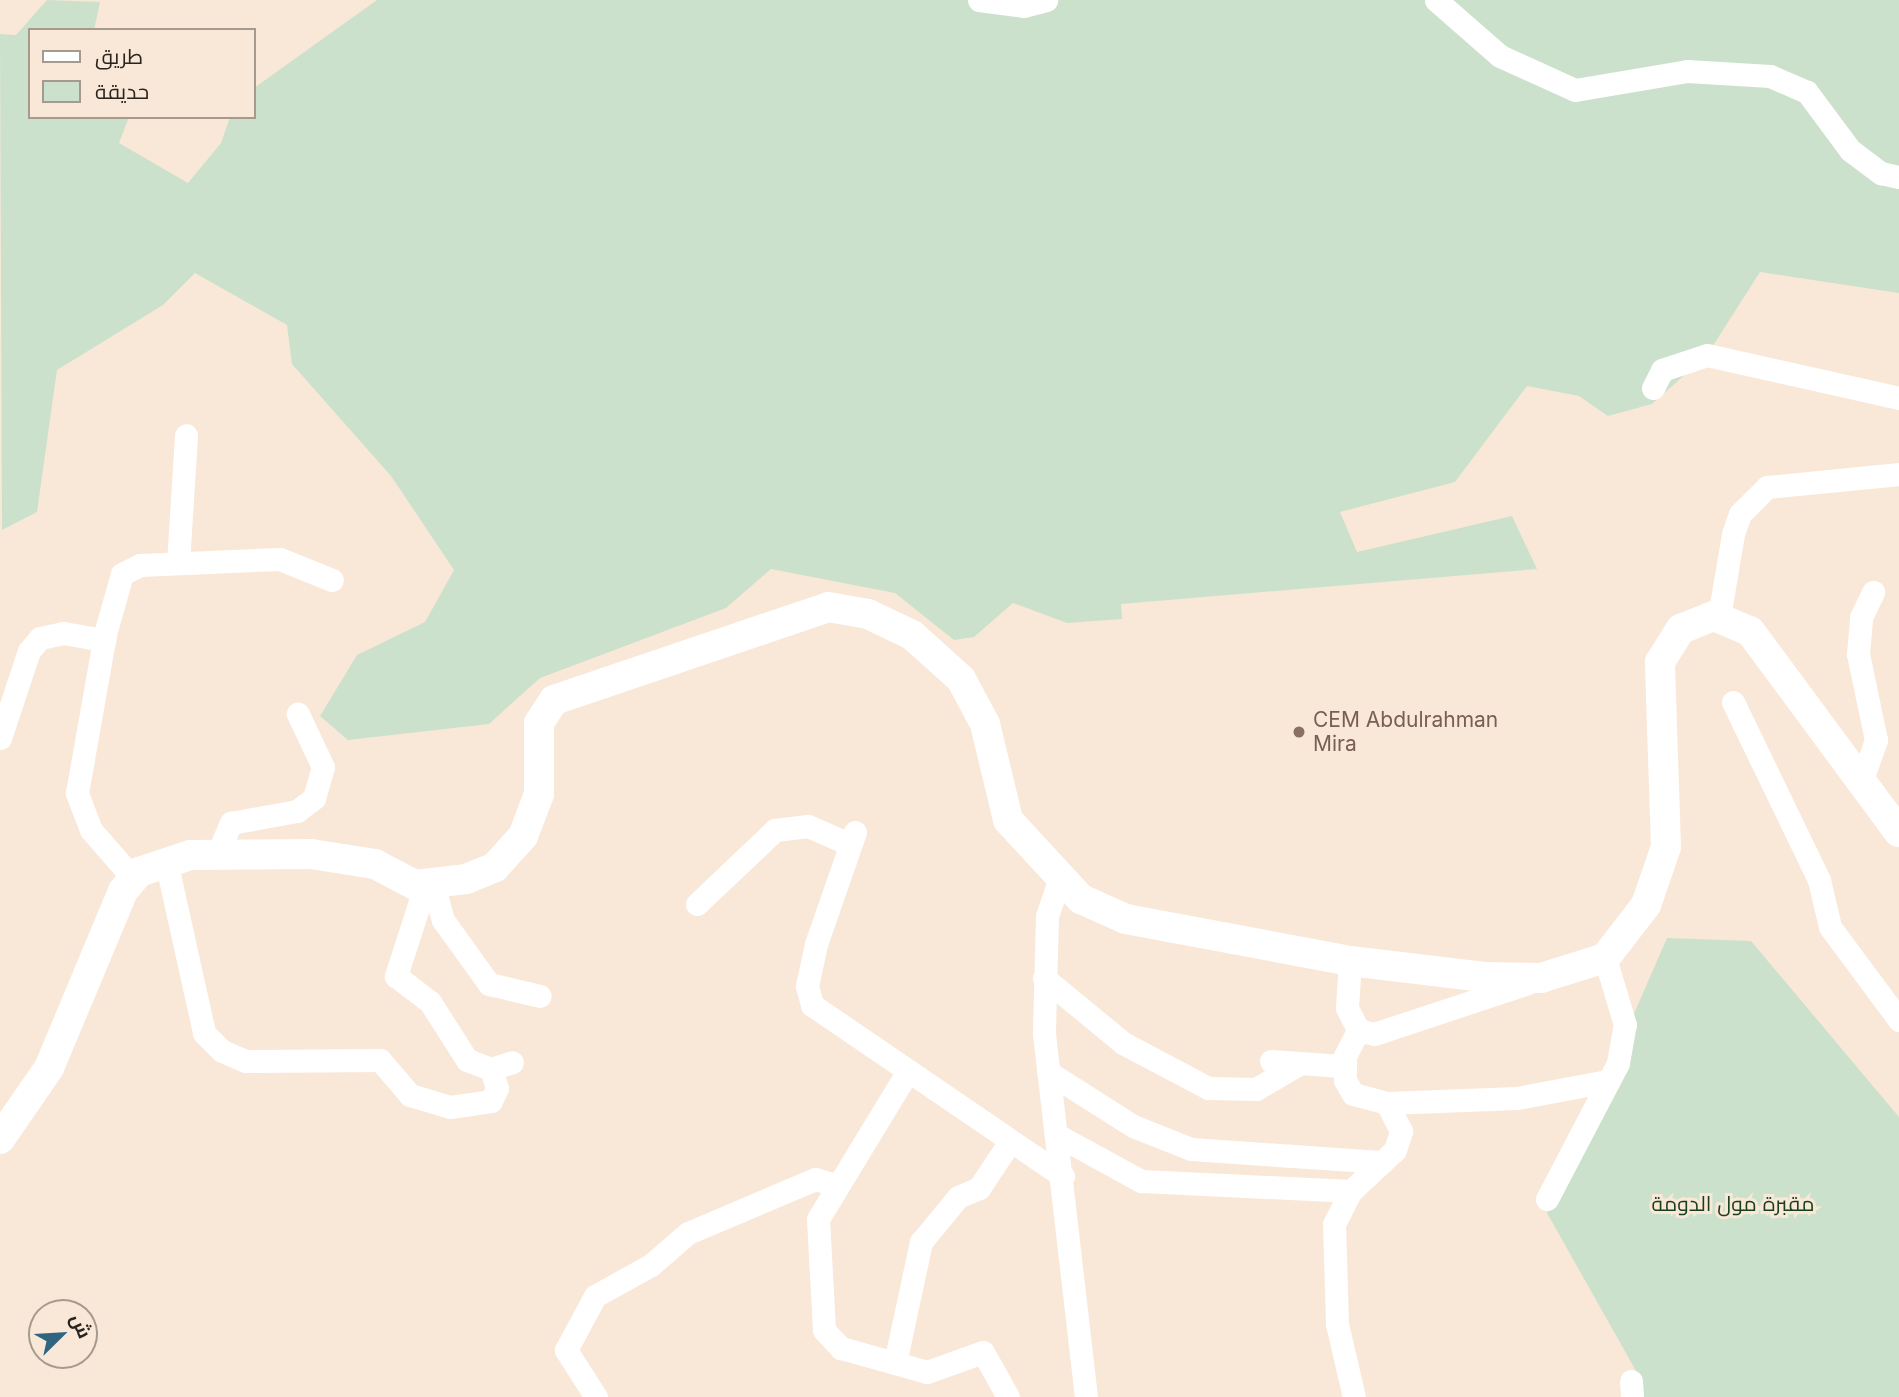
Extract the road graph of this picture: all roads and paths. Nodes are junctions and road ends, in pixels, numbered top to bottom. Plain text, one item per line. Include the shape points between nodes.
1 (979, 0) edge
2 (1046, 0) edge
3 (1436, 0) edge
4 (1899, 177) edge
5 (1653, 388) dead end
6 (1899, 398) edge
7 (186, 435) dead end
8 (1899, 474) edge
9 (178, 563) junction
10 (332, 580) dead end
11 (1873, 592) dead end
12 (1719, 617) junction
13 (104, 640) junction
14 (1733, 702) dead end
15 (298, 715) dead end
16 (0, 738) edge
17 (1861, 782) junction
18 (1899, 832) edge
19 (218, 853) junction
20 (166, 862) junction
21 (131, 877) junction
22 (1059, 881) junction
23 (429, 887) junction
24 (696, 904) dead end
25 (1605, 958) junction
26 (1350, 961) junction
27 (1044, 978) junction
28 (1541, 978) junction
29 (540, 996) dead end
30 (1899, 1020) edge
31 (1358, 1030) junction
32 (1271, 1062) dead end
33 (1297, 1065) junction
34 (1342, 1066) junction
35 (908, 1071) junction
36 (1048, 1072) junction
37 (1608, 1081) junction
38 (1387, 1103) junction
39 (1057, 1135) junction
40 (0, 1139) edge
41 (1009, 1143) junction
42 (1380, 1162) junction
43 (1063, 1175) junction
44 (836, 1185) junction
45 (1351, 1191) junction
46 (1547, 1199) dead end
47 (895, 1363) junction
48 (596, 1397) edge
49 (1008, 1397) edge
50 (1086, 1397) edge
51 (1354, 1397) edge

1 - 2 street via 1024,6
3 - 4 street via 1500,56 1575,90 1687,71 1749,71 1781,80 1807,92 1866,164
5 - 6 street via 1662,370 1707,355
7 - 9 street
8 - 12 street via 1767,486 1737,524
9 - 10 street via 280,559
9 - 13 street via 140,565 122,574
11 - 17 street via 1861,617 1858,654 1876,740
12 - 17 main road via 1750,631
12 - 25 main road via 1681,629 1660,662 1666,847 1646,905
13 - 16 street via 63,633 40,638 29,651
13 - 21 street via 77,793 91,830
14 - 30 street via 1819,880 1830,927
15 - 19 street via 321,759 314,798 296,811 231,823
17 - 18 main road
19 - 20 main road
19 - 23 main road via 350,857
20 - 21 main road
20 - 23 street via 204,1032 222,1052 246,1061 370,1058 388,1066 410,1095 450,1107 491,1101 501,1066 467,1060 430,1002 396,976
21 - 40 main road via 49,1068
22 - 23 main road via 1009,820 997,795 985,724 961,679 912,635 867,614 828,607 554,699 539,723 535,811 513,853 495,867
22 - 26 main road via 1081,899 1126,919
22 - 27 street via 1047,916
23 - 29 street via 443,920 489,984
24 - 35 street via 775,830 808,826 852,838 816,944 807,996 818,1013
25 - 28 main road
25 - 37 street via 1625,1025
26 - 28 main road
26 - 31 street via 1344,989
27 - 33 street via 1123,1043 1208,1088 1256,1089
27 - 36 street
28 - 31 street via 1393,1031
31 - 34 street
32 - 33 street
33 - 34 street
34 - 38 street via 1353,1094
35 - 41 street
35 - 44 street
36 - 39 street
36 - 42 street via 1133,1126 1191,1149
37 - 38 street via 1517,1098
37 - 46 street
38 - 42 street via 1401,1131 1395,1150
39 - 43 street
39 - 45 street via 1140,1181
41 - 43 street
41 - 47 street via 979,1188 958,1197 921,1242
42 - 45 street
43 - 50 street
44 - 47 street via 817,1230 824,1330 835,1345
44 - 48 street via 815,1179 688,1233 651,1265 595,1296 566,1350
45 - 51 street via 1332,1241 1337,1324
47 - 49 street via 933,1372 983,1352

